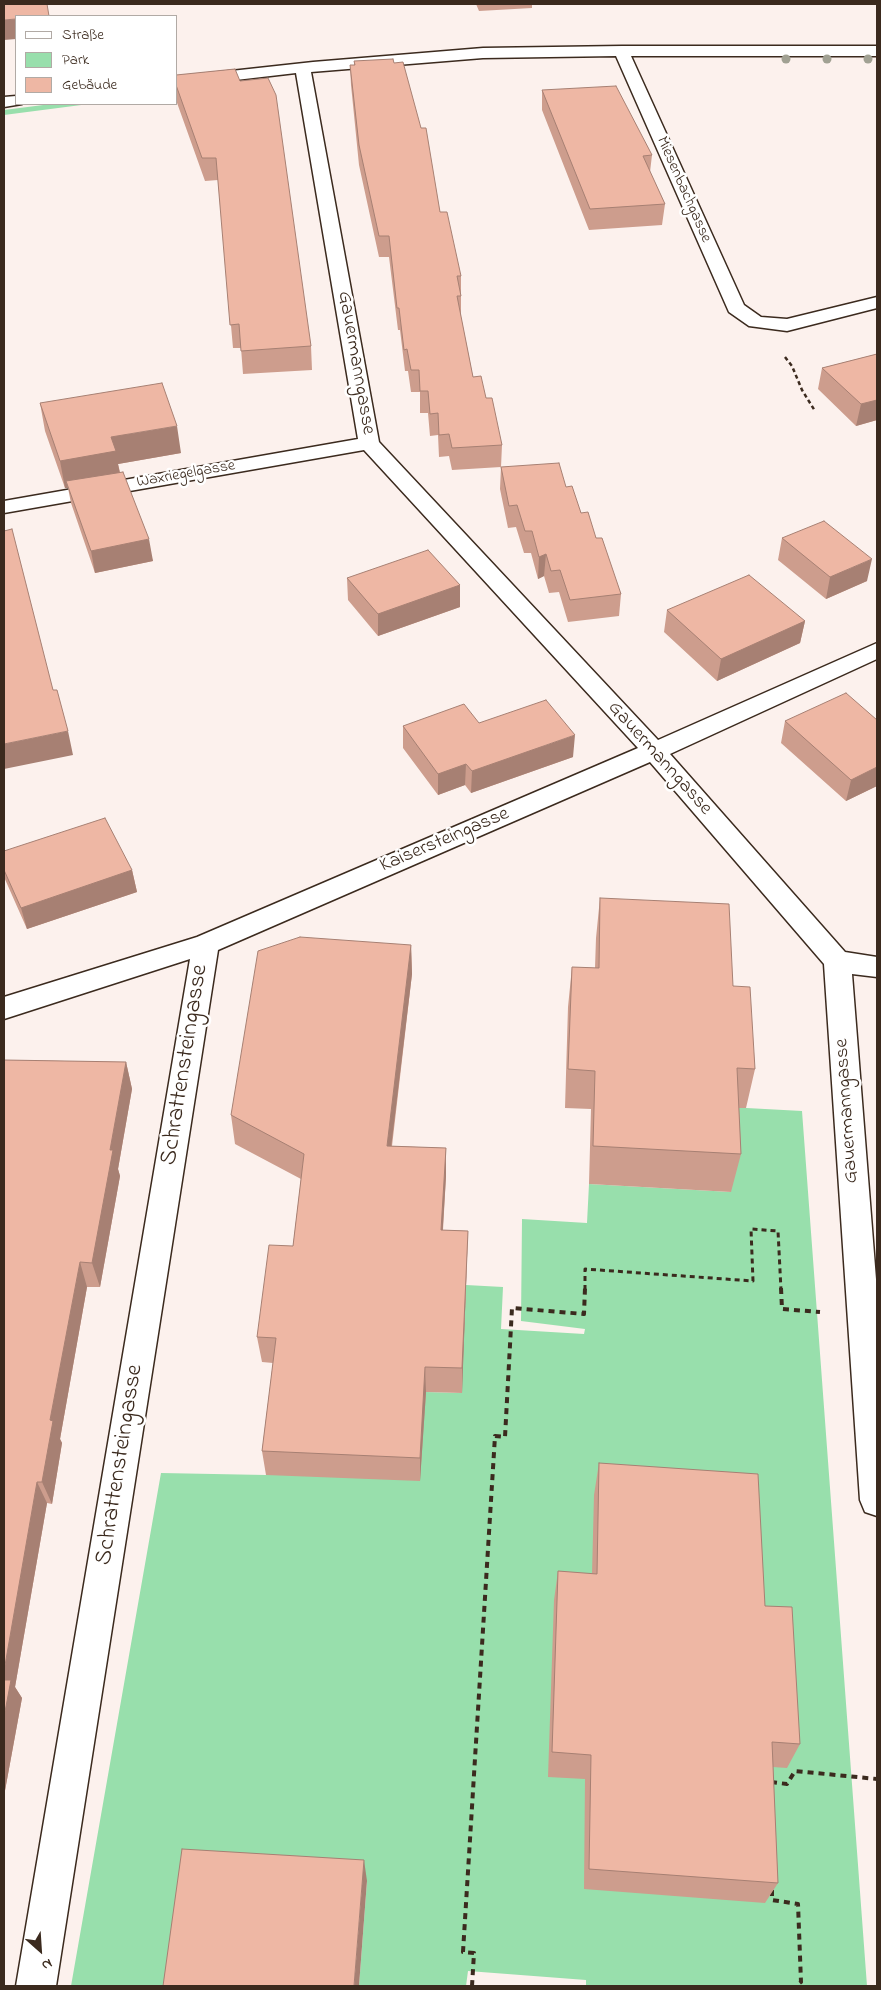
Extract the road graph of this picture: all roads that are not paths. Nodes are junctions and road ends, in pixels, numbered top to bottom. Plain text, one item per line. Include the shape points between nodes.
1 (622, 51) junction
2 (877, 51) edge
3 (303, 68) junction
4 (178, 82) edge
5 (877, 303) edge
6 (369, 443) junction
7 (4, 507) edge
8 (877, 650) edge
9 (654, 751) junction
10 (206, 944) junction
11 (837, 961) junction
12 (877, 967) edge
13 (4, 1008) edge
14 (877, 1500) edge
15 (36, 1986) edge

1 - 2 street
1 - 3 street via 483,53
1 - 5 street, Miesenbachgasse via 736,308 756,322 787,325
3 - 4 street
3 - 6 street, Gauermanngasse
6 - 7 street, Waxriegelgasse
6 - 9 street, Gauermanngasse
8 - 9 street, Kaisersteingasse
9 - 10 street, Kaisersteingasse
9 - 11 street, Gauermanngasse
10 - 13 street, Kaisersteingasse
10 - 15 street, Schrattensteingasse
11 - 12 street
11 - 14 street, Gauermanngasse

